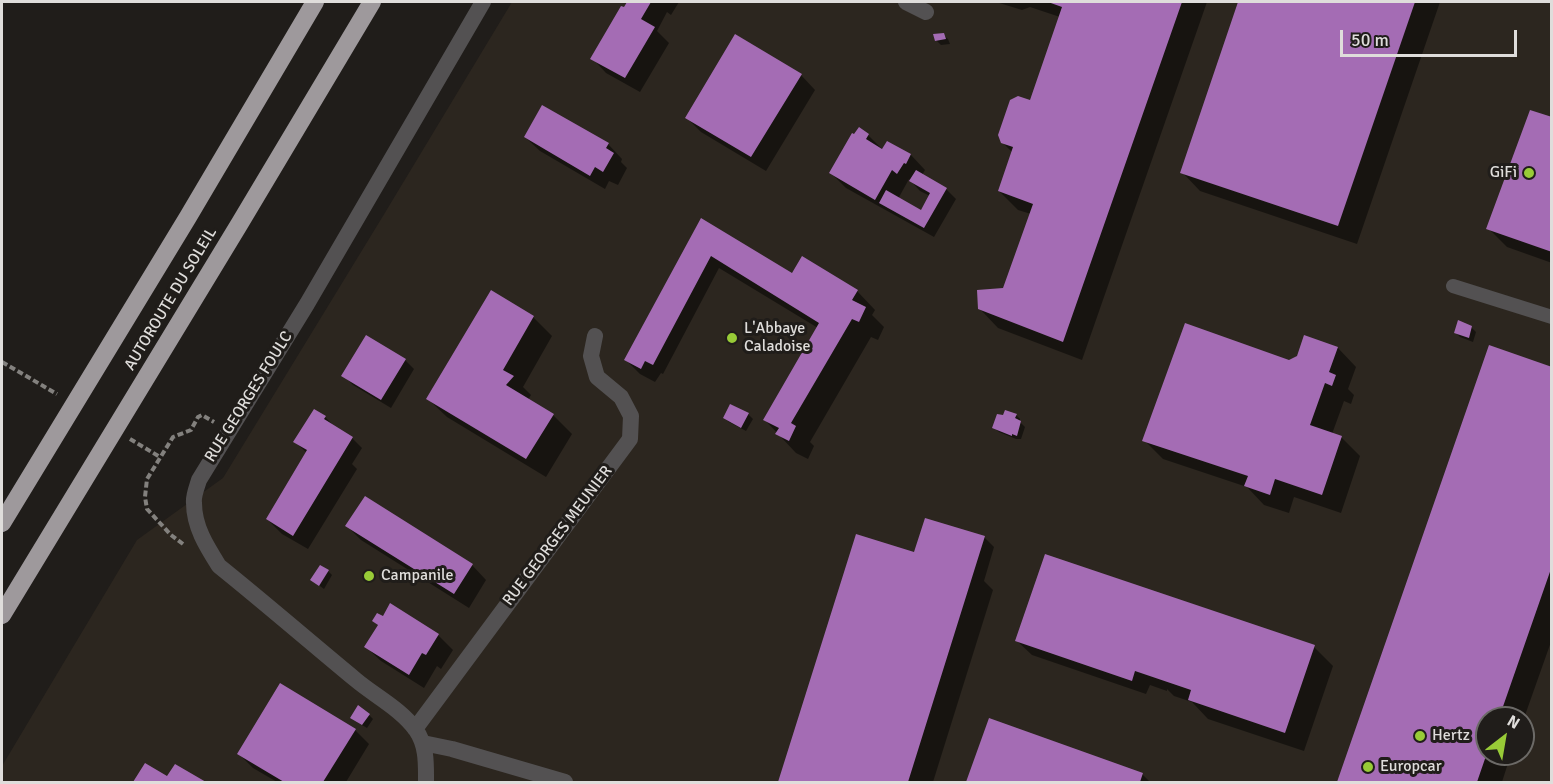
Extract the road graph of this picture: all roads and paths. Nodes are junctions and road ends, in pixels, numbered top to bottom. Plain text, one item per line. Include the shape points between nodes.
1 (315, 2) edge
2 (372, 2) edge
3 (483, 2) edge
4 (906, 2) edge
5 (926, 12) dead end
6 (1453, 286) dead end
7 (1551, 317) edge
8 (595, 336) dead end
9 (2, 362) edge
10 (31, 378) dead end
11 (228, 431) junction
12 (2, 523) edge
13 (205, 544) junction
14 (2, 615) edge
15 (419, 736) junction
16 (426, 783) edge
17 (565, 783) edge

1 - 12 highway, AUTOROUTE DU SOLEIL
2 - 14 highway, AUTOROUTE DU SOLEIL
3 - 11 street, RUE GEORGES FOULC via 307,304
4 - 5 street
6 - 7 lane
8 - 15 street, RUE GEORGES MEUNIER via 591,357 597,377 621,397 631,416 630,439
9 - 10 path
11 - 13 street, RUE GEORGES FOULC via 199,480 193,502
11 - 13 path via 198,417 190,430 173,437 147,479 147,509 182,544
13 - 15 street, RUE GEORGES FOULC via 219,566 402,715
15 - 16 street via 427,762
15 - 17 street

